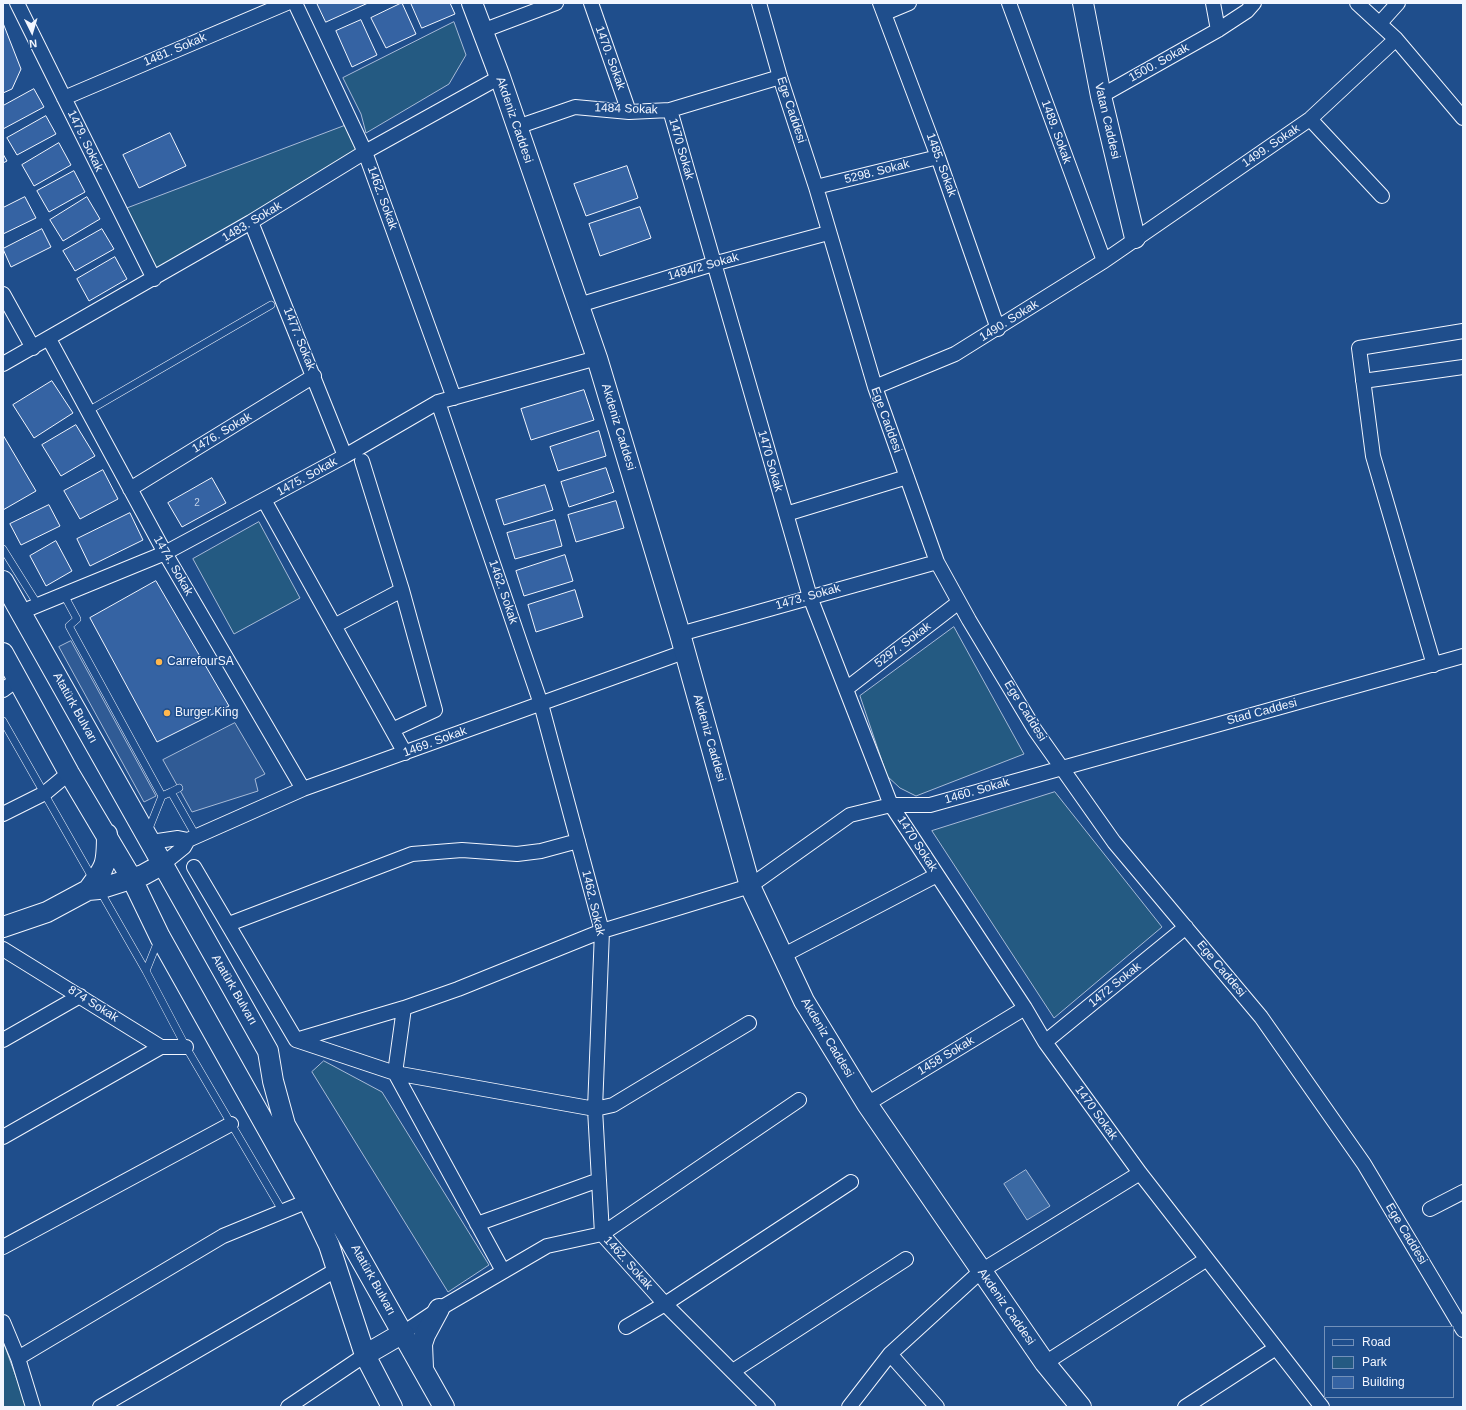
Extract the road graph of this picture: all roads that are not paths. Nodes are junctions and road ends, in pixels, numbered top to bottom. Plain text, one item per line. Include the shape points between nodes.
1 (17, 3) edge
2 (287, 3) edge
3 (295, 3) edge
4 (472, 3) edge
5 (556, 3) edge
6 (591, 3) edge
7 (760, 3) edge
8 (909, 3) edge
9 (1009, 3) edge
10 (1083, 3) edge
11 (1213, 3) edge
12 (1254, 3) edge
13 (1357, 3) edge
14 (1398, 3) edge
15 (883, 8) edge
16 (1380, 23) junction
17 (1218, 30) junction
18 (482, 31) junction
19 (1396, 39) junction
20 (500, 77) junction
21 (780, 77) junction
22 (1101, 96) junction
23 (64, 98) junction
24 (670, 110) junction
25 (630, 112) junction
26 (1463, 118) edge
27 (1310, 119) junction
28 (517, 127) junction
29 (365, 152) junction
30 (938, 157) junction
31 (816, 187) junction
32 (1382, 196) dead end
33 (251, 222) junction
34 (828, 234) junction
35 (1135, 238) junction
36 (1104, 261) junction
37 (713, 264) junction
38 (154, 280) junction
39 (3, 294) edge
40 (579, 304) junction
41 (271, 305) dead end
42 (998, 329) junction
43 (1463, 331) edge
44 (49, 339) junction
45 (33, 348) junction
46 (597, 358) junction
47 (3, 364) edge
48 (1463, 367) edge
49 (314, 376) junction
50 (1363, 381) junction
51 (874, 387) junction
52 (454, 398) junction
53 (438, 402) junction
54 (88, 411) junction
55 (345, 456) junction
56 (362, 461) dead end
57 (907, 477) junction
58 (130, 489) junction
59 (264, 500) junction
60 (786, 514) junction
61 (3, 550) edge
62 (165, 553) junction
63 (937, 562) junction
64 (3, 581) edge
65 (402, 590) junction
66 (64, 595) junction
67 (810, 597) junction
68 (960, 602) junction
69 (30, 609) junction
70 (334, 626) junction
71 (682, 643) junction
72 (3, 654) edge
73 (1463, 656) edge
74 (1434, 665) junction
75 (10, 685) edge
76 (846, 689) junction
77 (541, 704) junction
78 (3, 721) edge
79 (392, 730) junction
80 (405, 753) junction
81 (1062, 768) junction
82 (70, 773) junction
83 (179, 788) dead end
84 (303, 789) junction
85 (171, 792) junction
86 (45, 793) junction
87 (162, 796) junction
88 (891, 805) junction
89 (3, 814) edge
90 (107, 834) junction
91 (192, 838) junction
92 (149, 839) junction
93 (578, 841) junction
94 (163, 864) junction
95 (194, 866) dead end
96 (937, 875) junction
97 (132, 879) junction
98 (750, 886) junction
99 (94, 887) junction
100 (229, 924) junction
101 (3, 927) edge
102 (1186, 927) junction
103 (602, 931) junction
104 (160, 937) junction
105 (3, 949) edge
106 (782, 956) junction
107 (146, 971) junction
108 (80, 996) junction
109 (404, 1008) junction
110 (1024, 1008) junction
111 (749, 1023) dead end
112 (3, 1040) edge
113 (296, 1040) junction
114 (1045, 1042) junction
115 (161, 1047) junction
116 (186, 1047) junction
117 (395, 1074) junction
118 (799, 1100) dead end
119 (867, 1104) junction
120 (595, 1109) junction
121 (231, 1124) junction
122 (3, 1136) edge
123 (1140, 1173) junction
124 (599, 1180) junction
125 (851, 1182) dead end
126 (1463, 1192) edge
127 (308, 1201) junction
128 (1430, 1209) dead end
129 (283, 1212) junction
130 (477, 1224) junction
131 (602, 1234) junction
132 (3, 1247) edge
133 (1207, 1258) junction
134 (906, 1259) dead end
135 (336, 1270) junction
136 (980, 1270) junction
137 (503, 1271) junction
138 (665, 1304) junction
139 (439, 1309) junction
140 (3, 1322) edge
141 (626, 1326) dead end
142 (1463, 1330) edge
143 (403, 1333) junction
144 (1276, 1348) junction
145 (890, 1354) junction
146 (365, 1355) junction
147 (18, 1358) junction
148 (1045, 1363) junction
149 (423, 1370) junction
150 (732, 1371) junction
151 (33, 1407) edge
152 (100, 1407) edge
153 (288, 1407) edge
154 (392, 1407) edge
155 (444, 1407) edge
156 (768, 1407) edge
157 (849, 1407) edge
158 (937, 1407) edge
159 (1081, 1407) edge
160 (1185, 1407) edge
161 (1322, 1407) edge

1 - 23 street, 1479. Sokak
2 - 23 street, 1481. Sokak
3 - 29 street, 1462. Sokak
4 - 18 street, Akdeniz Caddesi
5 - 18 street
6 - 25 street, 1470. Sokak
7 - 21 street, Ege Caddesi
8 - 15 street
9 - 36 street, 1489. Sokak
10 - 22 street, Vatan Caddesi
11 - 17 street
12 - 17 street, 1500. Sokak
13 - 16 street
14 - 16 street
15 - 30 street, 1485. Sokak
16 - 19 street
17 - 22 street, 1500. Sokak
18 - 20 street, Akdeniz Caddesi
19 - 26 street
19 - 27 street, 1499. Sokak
20 - 28 street, Akdeniz Caddesi
20 - 29 street, 1483. Sokak
21 - 24 street, 1484 Sokak
21 - 31 street, Ege Caddesi
22 - 35 street, Vatan Caddesi
23 - 38 street, 1479. Sokak
24 - 25 street, 1484 Sokak
24 - 37 street, 1470 Sokak
25 - 28 street, 1484 Sokak via 575,107
27 - 32 street
27 - 35 street, 1499. Sokak
28 - 40 street, Akdeniz Caddesi
29 - 33 street, 1483. Sokak
29 - 52 street, 1462. Sokak
30 - 31 street, 5298. Sokak
30 - 42 street, 1485. Sokak
31 - 34 street, Ege Caddesi
33 - 38 street, 1483. Sokak
33 - 49 street, 1477. Sokak
34 - 37 street, 1484/2 Sokak
34 - 51 street, Ege Caddesi
35 - 36 street, 1490. Sokak
36 - 42 street, 1490. Sokak
37 - 40 street, 1484/2 Sokak
37 - 60 street, 1470 Sokak
38 - 44 street, 1483. Sokak
39 - 45 street
40 - 46 street, Akdeniz Caddesi
41 - 54 lane
42 - 51 street, 1490. Sokak via 955,354
43 - 50 street via 1359,348
44 - 45 street, 1483. Sokak
44 - 54 street, 1474. Sokak
45 - 47 street, 1483. Sokak
46 - 52 street, 1475. Sokak
46 - 71 street, Akdeniz Caddesi
48 - 50 street
49 - 55 street, 1477. Sokak
49 - 58 street, 1476. Sokak
50 - 74 street via 1372,456
51 - 57 street, Ege Caddesi
52 - 53 street, 1475. Sokak
53 - 55 street, 1475. Sokak
53 - 77 street, 1462. Sokak
54 - 58 street, 1474. Sokak
55 - 59 street, 1475. Sokak
56 - 65 street
57 - 60 street
57 - 63 street, Ege Caddesi
58 - 62 street, 1474. Sokak
59 - 62 street, 1475. Sokak
59 - 70 street
60 - 67 street, 1470 Sokak
61 - 69 lane
62 - 66 street, 1475. Sokak
62 - 84 street, 1474. Sokak
63 - 67 street, 1473. Sokak
63 - 68 street, Ege Caddesi
64 - 69 street, Atatürk Bulvarı
65 - 70 street
65 - 79 street via 435,710
66 - 69 street, 1475. Sokak
66 - 87 lane via 77,619 69,626
67 - 71 street, 1473. Sokak
67 - 76 street, 1470 Sokak
68 - 76 street, 5297. Sokak
68 - 81 street, Ege Caddesi via 1035,730
69 - 92 street, Atatürk Bulvarı
70 - 79 street
71 - 77 street, 1469. Sokak
71 - 98 street, Akdeniz Caddesi
72 - 75 street, Atatürk Bulvarı
73 - 74 street, Stad Caddesi
74 - 81 street, Stad Caddesi
75 - 82 street, Atatürk Bulvarı
76 - 88 street, 1470 Sokak
77 - 80 street, 1469. Sokak
77 - 93 street, 1462. Sokak
78 - 86 lane
79 - 80 street
80 - 84 street, 1469. Sokak
81 - 88 street, 1460. Sokak via 930,805
81 - 102 street, Ege Caddesi via 1114,842
82 - 86 street
82 - 90 street, Atatürk Bulvarı
83 - 85 lane
84 - 91 street, 1469. Sokak
85 - 87 lane
85 - 91 lane
86 - 89 street
86 - 99 lane
87 - 92 lane
88 - 96 street, 1470 Sokak
88 - 98 street, 1470 Sokak via 850,815
90 - 97 street, Atatürk Bulvarı
90 - 99 street via 104,870
91 - 92 street, 1469. Sokak
91 - 94 street, 1469. Sokak
92 - 94 street, Atatürk Bulvarı
93 - 100 street via 541,851 517,854 462,850 412,854
93 - 103 street, 1462. Sokak
94 - 97 street via 152,872
94 - 143 street, Atatürk Bulvarı via 268,1051 285,1125
95 - 100 street
96 - 106 street
96 - 110 street, 1470 Sokak
97 - 99 street
97 - 104 street, Atatürk Bulvarı
98 - 103 street, 1470 Sokak
98 - 106 street, Akdeniz Caddesi
99 - 101 street via 47,912
99 - 107 lane
100 - 113 street
102 - 114 street, 1472 Sokak
102 - 142 street, Ege Caddesi via 1261,1017 1364,1164
103 - 109 street, 1470 Sokak
103 - 120 street, 1462. Sokak
104 - 107 lane
104 - 127 street, Atatürk Bulvarı
105 - 108 street, 874 Sokak
106 - 119 street, Akdeniz Caddesi via 804,1001
107 - 116 lane
108 - 112 street
108 - 115 street, 874 Sokak
109 - 113 street, 1470 Sokak
109 - 117 street
110 - 114 street, 1470 Sokak
110 - 119 street, 1458 Sokak
111 - 120 street via 613,1106
113 - 117 street
114 - 123 street, 1470 Sokak
115 - 116 street
115 - 122 street
116 - 121 lane
117 - 120 street
117 - 130 street
118 - 131 street
119 - 136 street, Akdeniz Caddesi
120 - 124 street, 1462. Sokak
121 - 129 lane
121 - 132 street
123 - 133 street, 1470 Sokak
123 - 136 street
124 - 130 street
124 - 131 street, 1462. Sokak
125 - 138 street
126 - 128 street
127 - 129 street
127 - 135 street, Atatürk Bulvarı via 329,1245
129 - 147 street via 222,1236
130 - 137 street
131 - 137 street via 547,1246
131 - 138 street, 1462. Sokak
133 - 144 street, 1470 Sokak
133 - 148 street
134 - 150 street
135 - 146 street, Atatürk Bulvarı
135 - 152 street
136 - 145 street
136 - 148 street, Akdeniz Caddesi
137 - 139 street
138 - 141 street
138 - 150 street, 1462. Sokak
139 - 143 street
139 - 149 street via 422,1344
140 - 147 street
143 - 146 street
143 - 149 street, Atatürk Bulvarı
144 - 160 street
144 - 161 street, 1470 Sokak
145 - 157 street
145 - 158 street
146 - 153 street
146 - 154 street, Atatürk Bulvarı
147 - 151 street
148 - 159 street, Akdeniz Caddesi
149 - 155 street, Atatürk Bulvarı
150 - 156 street, 1462. Sokak

